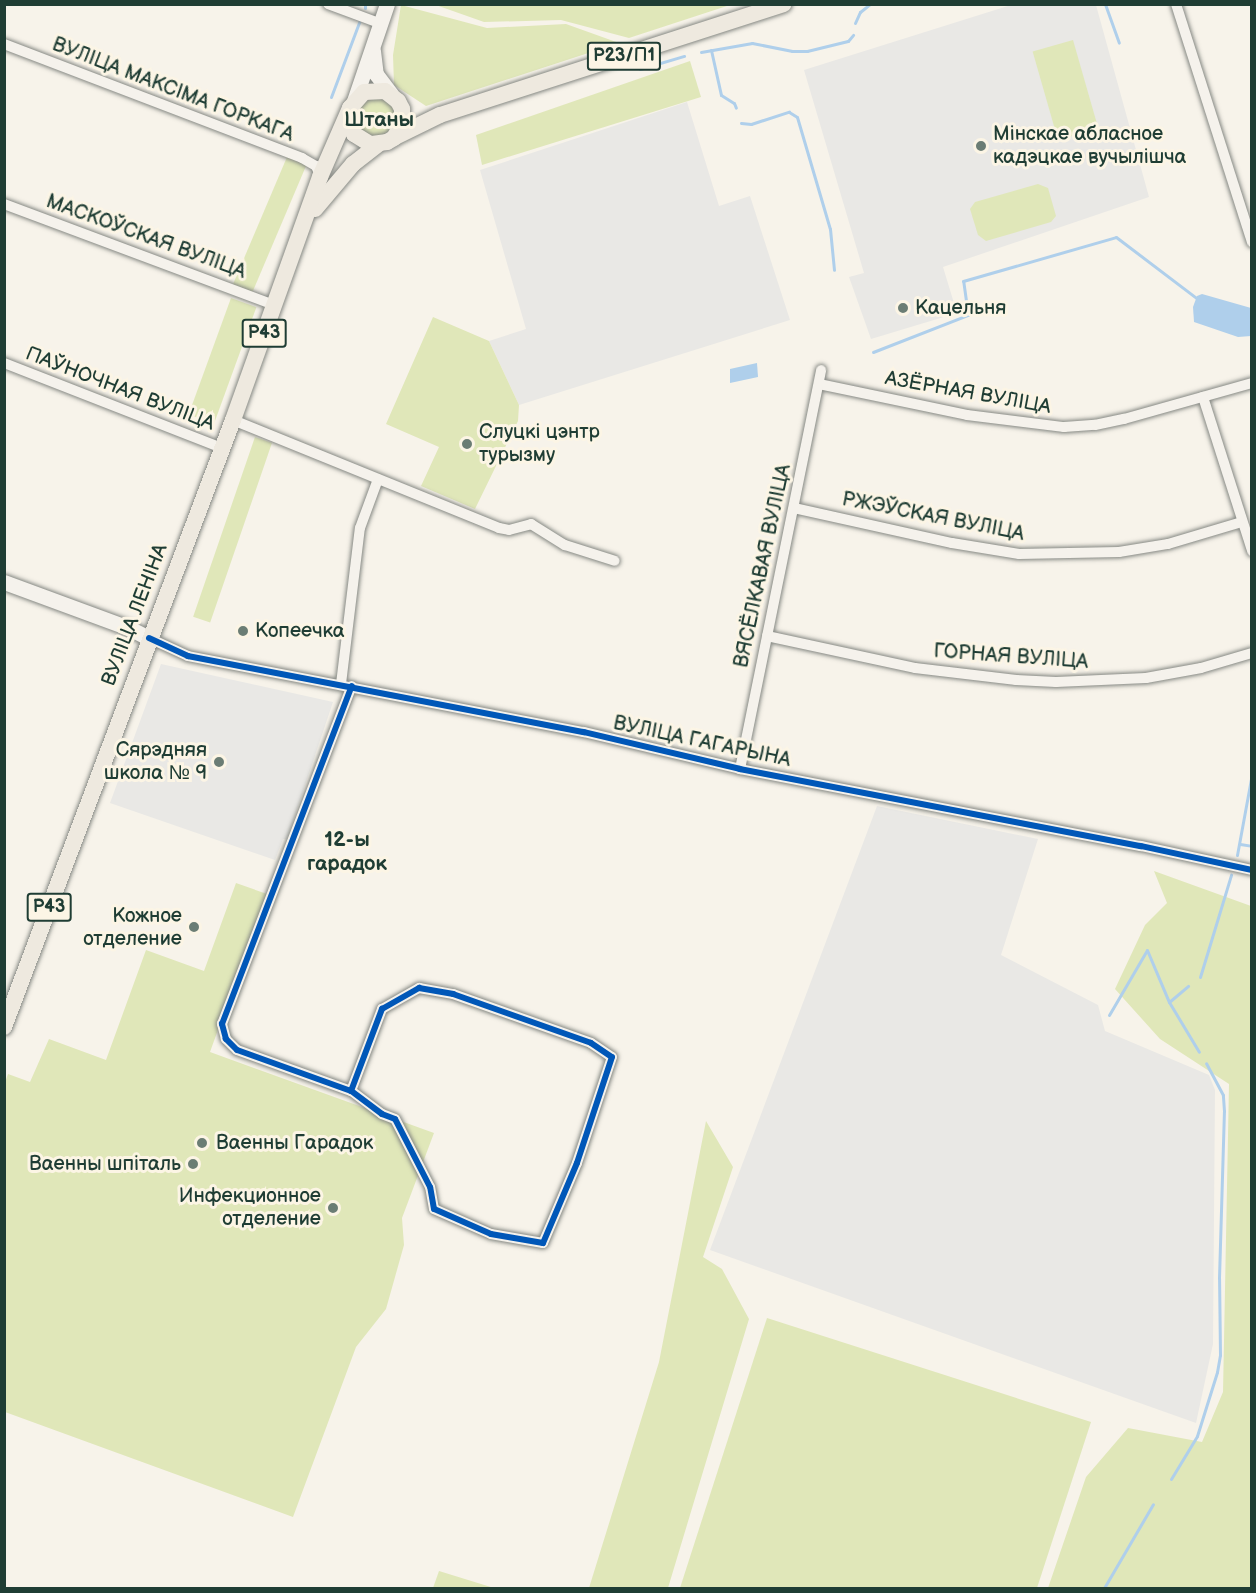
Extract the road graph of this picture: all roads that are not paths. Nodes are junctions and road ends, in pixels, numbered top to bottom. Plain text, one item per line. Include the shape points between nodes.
1 (328, 4) edge
2 (387, 4) edge
3 (783, 4) edge
4 (1176, 4) edge
5 (380, 23) junction
6 (4, 44) edge
7 (372, 45) junction
8 (395, 98) junction
9 (352, 105) junction
10 (440, 115) junction
11 (386, 141) junction
12 (326, 182) junction
13 (4, 204) edge
14 (1251, 242) edge
15 (274, 305) junction
16 (4, 363) edge
17 (820, 370) dead end
18 (1251, 383) edge
19 (819, 384) junction
20 (1203, 397) junction
21 (232, 420) junction
22 (222, 448) junction
23 (378, 479) junction
24 (794, 508) junction
25 (1242, 522) junction
26 (1251, 551) edge
27 (615, 561) dead end
28 (4, 582) edge
29 (767, 636) junction
30 (149, 638) junction
31 (1251, 653) edge
32 (346, 685) junction
33 (740, 769) junction
34 (1251, 870) edge
35 (4, 1027) edge
36 (351, 1091) junction

1 - 5 street
2 - 5 main road, ВУЛІЦА ЛЕНІНА / Р43
3 - 10 main road, Р23/П1
4 - 14 street
5 - 7 main road, ВУЛІЦА ЛЕНІНА / Р43
6 - 12 street, ВУЛІЦА МАКСІМА ГОРКАГА via 302,158 316,166
7 - 8 main road, ВУЛІЦА ЛЕНІНА / Р43 via 376,74
7 - 9 main road, ВУЛІЦА ЛЕНІНА / Р43
8 - 9 main road via 371,90
8 - 10 main road via 410,108
8 - 11 main road via 402,108 402,124
9 - 11 main road via 349,117 354,134 361,140
9 - 12 main road, ВУЛІЦА ЛЕНІНА / Р43
10 - 11 main road, Р23/П1
11 - 12 main road, ВУЛІЦА ЛЕНІНА / Р43
12 - 15 main road, ВУЛІЦА ЛЕНІНА / Р43 via 307,219
13 - 15 street, МАСКОЎСКАЯ ВУЛІЦА
15 - 21 main road, ВУЛІЦА ЛЕНІНА / Р43
16 - 22 street, ПАЎНОЧНАЯ ВУЛІЦА
17 - 19 street, ВЯСЁЛКАВАЯ ВУЛІЦА
18 - 20 street, АЗЁРНАЯ ВУЛІЦА
19 - 20 street, АЗЁРНАЯ ВУЛІЦА via 967,415 1064,427 1114,421
19 - 24 street, ВЯСЁЛКАВАЯ ВУЛІЦА
20 - 25 street
21 - 22 main road, ВУЛІЦА ЛЕНІНА / Р43
21 - 23 street
22 - 30 main road, ВУЛІЦА ЛЕНІНА / Р43
23 - 27 street via 499,528 509,530 531,524 566,544
23 - 32 street via 360,528
24 - 25 street, РЖЭЎСКАЯ ВУЛІЦА via 1019,554 1119,552 1168,544
24 - 29 street, ВЯСЁЛКАВАЯ ВУЛІЦА
25 - 26 street
28 - 30 main road, ВУЛІЦА ГАГАРЫНА
29 - 31 street, ГОРНАЯ ВУЛІЦА via 915,668 1056,682 1146,678 1201,668
29 - 33 street, ВЯСЁЛКАВАЯ ВУЛІЦА
30 - 32 street, ВУЛІЦА ГАГАРЫНА via 188,656
30 - 35 main road, ВУЛІЦА ЛЕНІНА / Р43
32 - 33 street, ВУЛІЦА ГАГАРЫНА via 584,732
32 - 36 street via 222,1024 226,1039 237,1050
33 - 34 street, ВУЛІЦА ГАГАРЫНА
36 - 36 street via 395,1119 430,1187 434,1209 491,1234 543,1243 577,1164 612,1057 591,1043 453,994 419,988 382,1010

